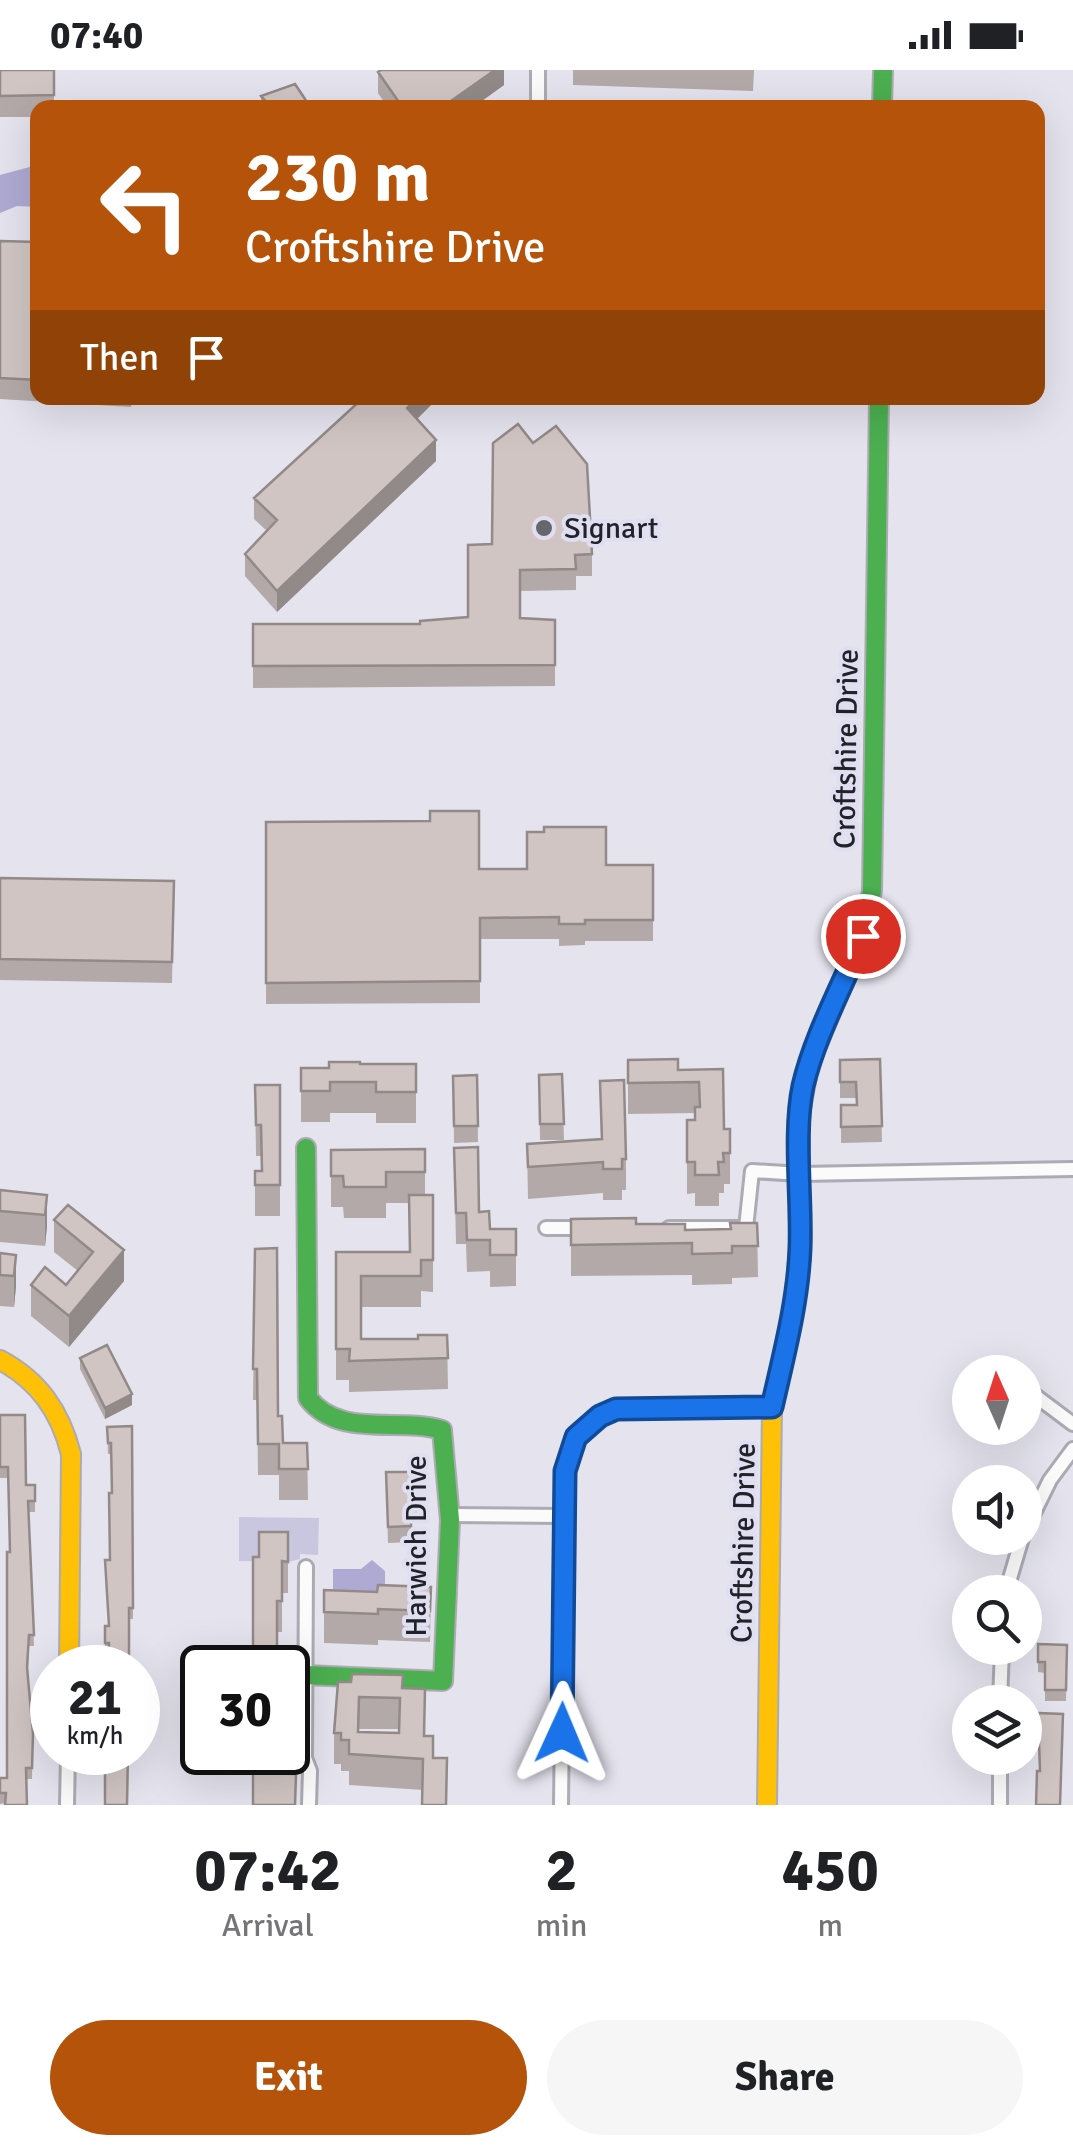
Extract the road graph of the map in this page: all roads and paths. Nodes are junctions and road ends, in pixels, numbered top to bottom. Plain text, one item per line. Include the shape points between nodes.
1 (538, 70) edge
2 (883, 70) edge
3 (538, 100) edge
4 (882, 100) edge
5 (879, 405) edge
6 (306, 1148) dead end
7 (1073, 1170) edge
8 (801, 1174) junction
9 (546, 1228) dead end
10 (602, 1228) edge
11 (657, 1228) edge
12 (0, 1360) edge
13 (1042, 1401) edge
14 (772, 1407) junction
15 (1073, 1424) edge
16 (1073, 1448) edge
17 (1042, 1497) edge
18 (448, 1515) junction
19 (564, 1516) junction
20 (306, 1567) dead end
21 (70, 1645) edge
22 (306, 1645) edge
23 (310, 1676) edge
24 (68, 1775) edge
25 (310, 1775) edge
26 (1000, 1775) edge
27 (67, 1805) edge
28 (310, 1805) edge
29 (561, 1805) edge
30 (767, 1805) edge
31 (1000, 1805) edge

1 - 3 street
2 - 4 street
5 - 8 street, Croftshire Drive via 872,890 863,936 809,1065 800,1114
6 - 18 street, Harwich Drive via 308,1398 313,1409 338,1423 426,1422 442,1430
7 - 8 street
8 - 11 street via 752,1171 746,1228
8 - 14 street, Croftshire Drive via 795,1302
9 - 10 street
12 - 21 street via 52,1403 67,1436
13 - 15 street
14 - 19 street via 630,1407 600,1416 576,1437 569,1454
14 - 30 street, Croftshire Drive
16 - 17 street
18 - 19 street
18 - 23 street, Harwich Drive via 442,1680
19 - 29 street
20 - 22 street
24 - 27 street
25 - 28 street
26 - 31 street

